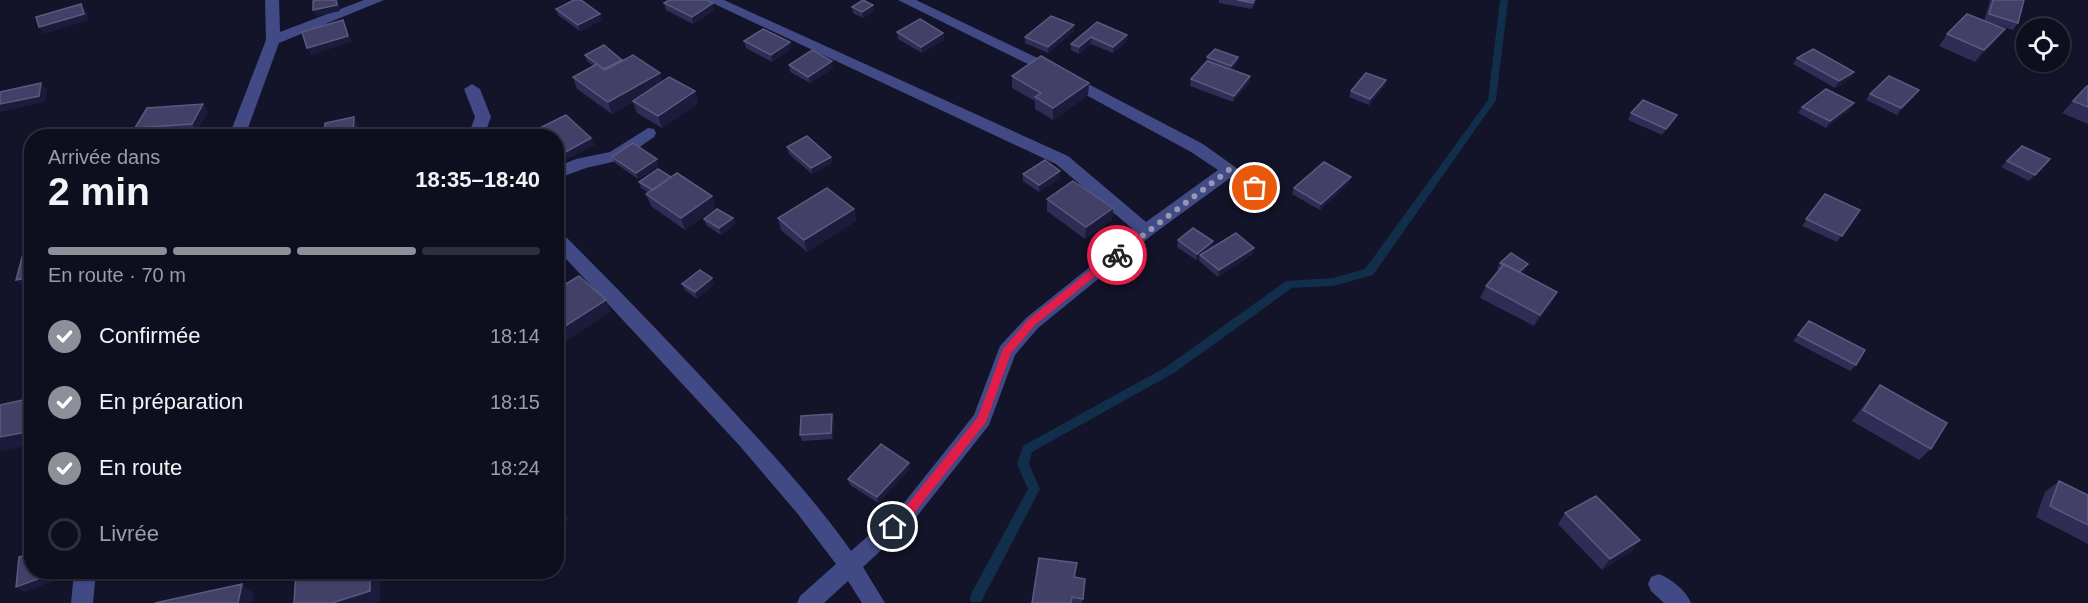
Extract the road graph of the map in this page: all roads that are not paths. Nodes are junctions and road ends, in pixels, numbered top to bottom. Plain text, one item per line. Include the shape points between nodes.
1 (272, 0) edge
2 (378, 0) edge
3 (713, 0) edge
4 (905, 0) edge
5 (273, 40) junction
6 (472, 89) dead end
7 (240, 129) edge
8 (479, 129) edge
9 (648, 133) dead end
10 (1229, 170) junction
11 (564, 171) edge
12 (1255, 188) dead end
13 (1146, 231) junction
14 (564, 245) edge
15 (851, 566) junction
16 (84, 579) edge
17 (1659, 584) dead end
18 (82, 603) edge
19 (808, 603) edge
20 (874, 603) edge
21 (1680, 603) edge

1 - 5 street
2 - 5 street
3 - 13 street via 1062,160
4 - 10 street via 1054,72 1197,148
5 - 7 street
6 - 8 street via 483,117
9 - 11 street via 615,156
10 - 12 street
10 - 13 street
13 - 15 street via 1019,337 1007,351 982,419 907,513
14 - 15 street via 634,315 766,461
15 - 19 street
15 - 20 street
16 - 18 street
17 - 21 street

